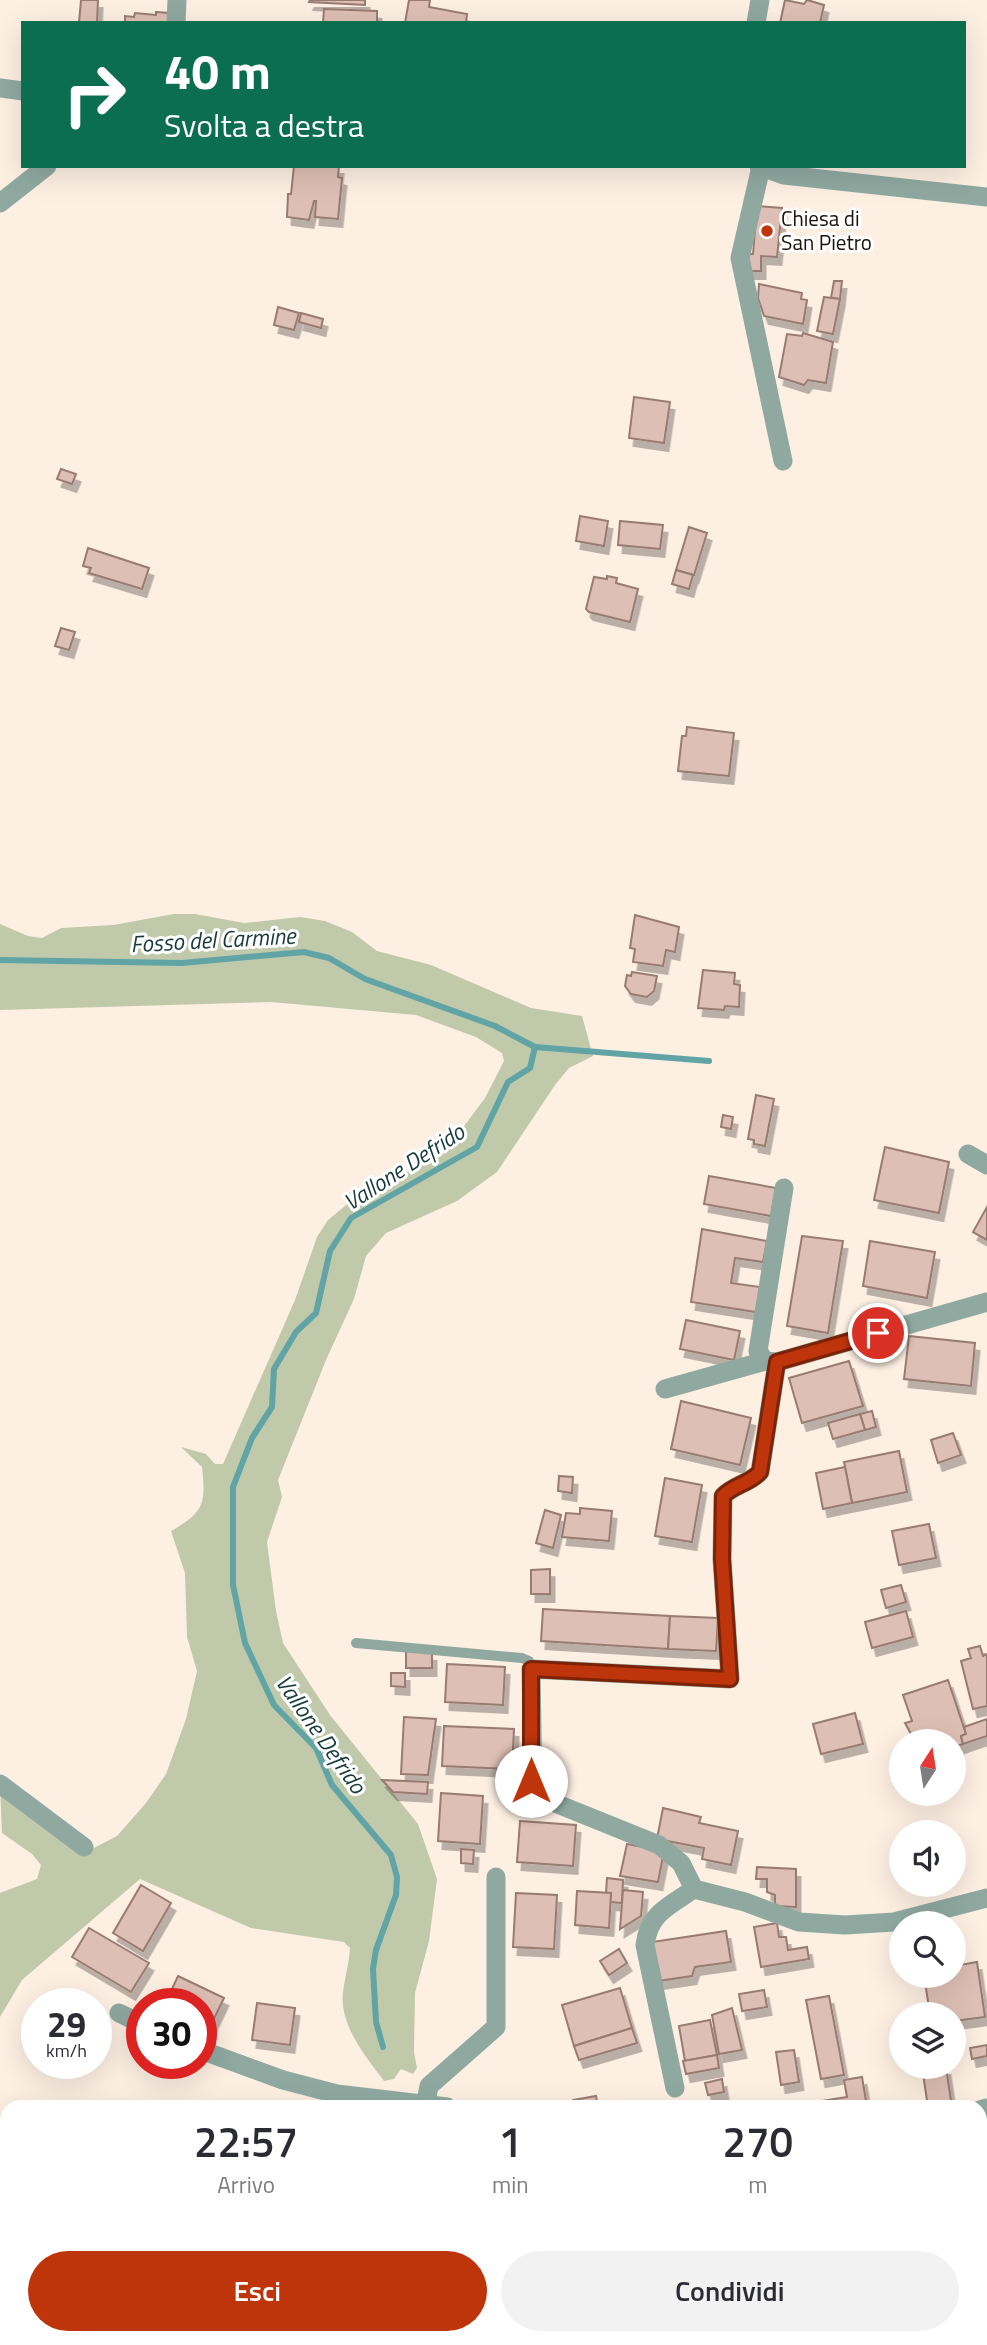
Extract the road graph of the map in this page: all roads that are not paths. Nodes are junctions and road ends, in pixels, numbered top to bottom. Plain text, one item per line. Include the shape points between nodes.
1 (177, 0) edge
2 (760, 0) edge
3 (176, 21) edge
4 (756, 21) edge
5 (0, 88) edge
6 (21, 91) edge
7 (44, 168) edge
8 (760, 168) edge
9 (764, 168) edge
10 (987, 197) edge
11 (0, 203) edge
12 (783, 461) dead end
13 (968, 1154) dead end
14 (987, 1165) edge
15 (784, 1188) dead end
16 (987, 1302) edge
17 (771, 1362) junction
18 (665, 1389) dead end
19 (356, 1643) dead end
20 (531, 1669) junction
21 (0, 1784) edge
22 (84, 1847) dead end
23 (496, 1877) dead end
24 (694, 1889) junction
25 (987, 1898) edge
26 (119, 2013) dead end
27 (126, 2016) edge
28 (217, 2056) edge
29 (675, 2088) dead end
30 (403, 2100) edge
31 (426, 2100) edge

1 - 3 street
2 - 4 street
5 - 6 street
7 - 11 street
8 - 12 street via 740,258
9 - 10 street via 797,177
13 - 14 street
15 - 17 street via 758,1351
16 - 17 street
17 - 18 street
17 - 20 street via 760,1472 723,1496 730,1679
19 - 20 lane via 522,1658 529,1661
20 - 24 street via 533,1789 540,1797 672,1853
21 - 22 street
23 - 31 street via 496,2027 429,2086
24 - 25 street via 799,1923 845,1925 894,1922
24 - 29 street via 656,1915 647,1928 645,1945
26 - 27 street
28 - 30 street via 337,2094

